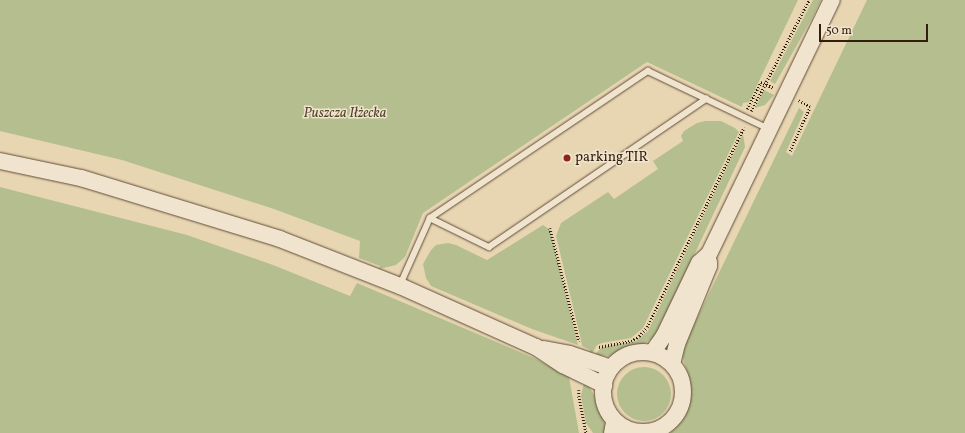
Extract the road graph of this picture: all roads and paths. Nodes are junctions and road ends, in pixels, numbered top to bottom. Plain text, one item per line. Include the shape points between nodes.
1 (809, 0) edge
2 (832, 0) edge
3 (765, 84) junction
4 (776, 89) dead end
5 (706, 99) junction
6 (795, 99) dead end
7 (747, 109) dead end
8 (752, 111) dead end
9 (743, 129) dead end
10 (770, 129) junction
11 (790, 151) dead end
12 (0, 161) edge
13 (430, 218) junction
14 (550, 228) dead end
15 (709, 254) junction
16 (400, 286) junction
17 (580, 346) dead end
18 (536, 347) junction
19 (596, 350) dead end
20 (652, 353) junction
21 (672, 364) junction
22 (611, 368) junction
23 (604, 385) junction
24 (580, 387) dead end
25 (612, 426) edge
26 (637, 432) edge
27 (586, 433) edge

1 - 3 path
2 - 10 main road
3 - 4 path
3 - 7 path via 761,82
3 - 8 path
5 - 10 lane
5 - 13 lane via 648,70
5 - 13 lane via 489,247
6 - 11 path via 810,107
9 - 19 path via 647,327 631,341 604,345
10 - 15 main road
12 - 16 main road via 81,178 194,211 280,239
13 - 16 lane
14 - 17 path
15 - 20 main road via 699,263 664,336
15 - 21 main road via 709,266 677,344
16 - 18 main road
18 - 22 main road via 570,354
18 - 23 main road
20 - 21 main road
20 - 22 main road via 630,354
21 - 26 main road via 683,386 679,410 672,420 662,427
22 - 23 main road
23 - 25 main road via 604,397
24 - 27 path via 579,396
25 - 26 main road via 625,427

